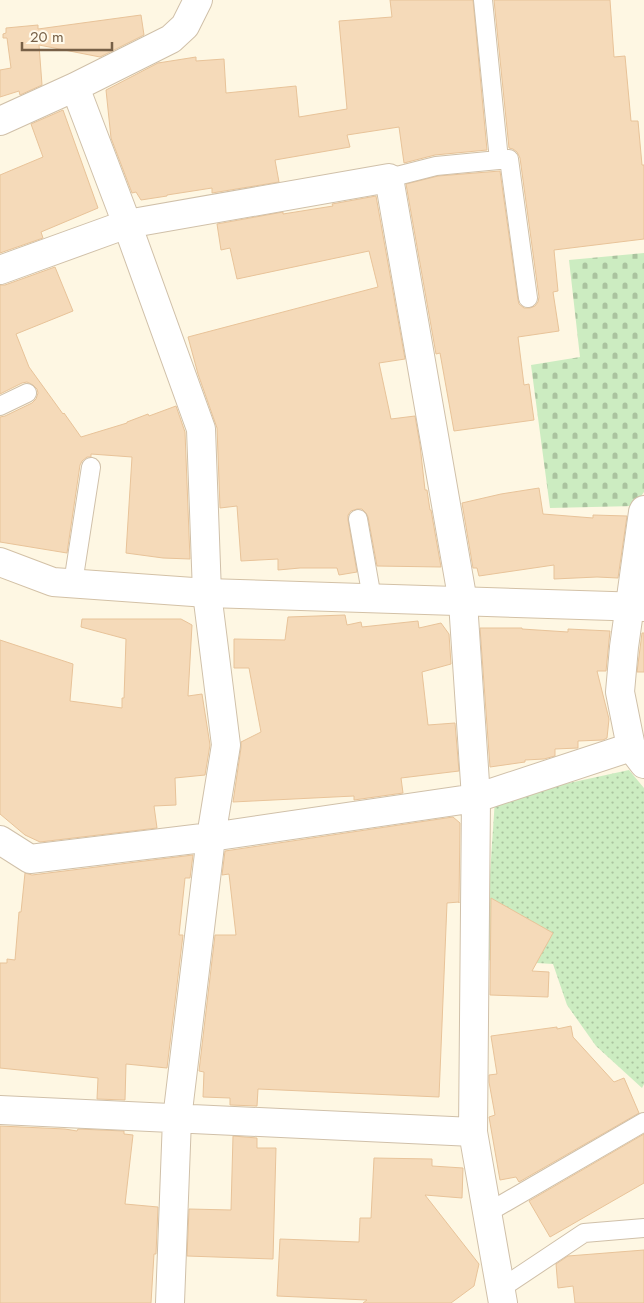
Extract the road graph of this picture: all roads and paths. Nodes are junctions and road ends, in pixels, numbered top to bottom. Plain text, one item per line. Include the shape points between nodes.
1 (198, 0) edge
2 (483, 0) edge
3 (75, 87) junction
4 (0, 122) edge
5 (500, 160) junction
6 (389, 178) junction
7 (128, 224) junction
8 (0, 270) edge
9 (528, 298) dead end
10 (28, 393) dead end
11 (0, 406) edge
12 (91, 467) dead end
13 (644, 510) edge
14 (358, 519) dead end
15 (0, 562) edge
16 (73, 583) junction
17 (207, 593) junction
18 (372, 598) junction
19 (463, 602) junction
20 (637, 607) edge
21 (638, 756) edge
22 (476, 798) junction
23 (211, 837) junction
24 (0, 840) edge
25 (0, 1110) edge
26 (177, 1119) junction
27 (644, 1122) edge
28 (473, 1132) junction
29 (487, 1212) junction
30 (644, 1228) edge
31 (501, 1296) edge
32 (170, 1303) edge

1 - 3 street via 185,26 171,39
2 - 5 lane
3 - 4 street
3 - 7 street
5 - 6 lane via 436,166
5 - 9 lane via 509,159
6 - 7 street
6 - 19 street
7 - 8 street
7 - 17 street via 201,429
10 - 11 lane
12 - 16 lane
13 - 20 street
14 - 18 lane
15 - 16 street via 53,582
16 - 17 street
17 - 18 street
17 - 23 street via 226,745
18 - 19 street
19 - 20 street
19 - 22 street
20 - 21 street via 624,647 620,692
21 - 22 street
22 - 23 street
22 - 28 street
23 - 24 street via 30,859
23 - 26 street
25 - 26 street
26 - 28 street
26 - 32 street
27 - 29 lane
28 - 29 street
29 - 31 street
30 - 31 lane via 584,1233

